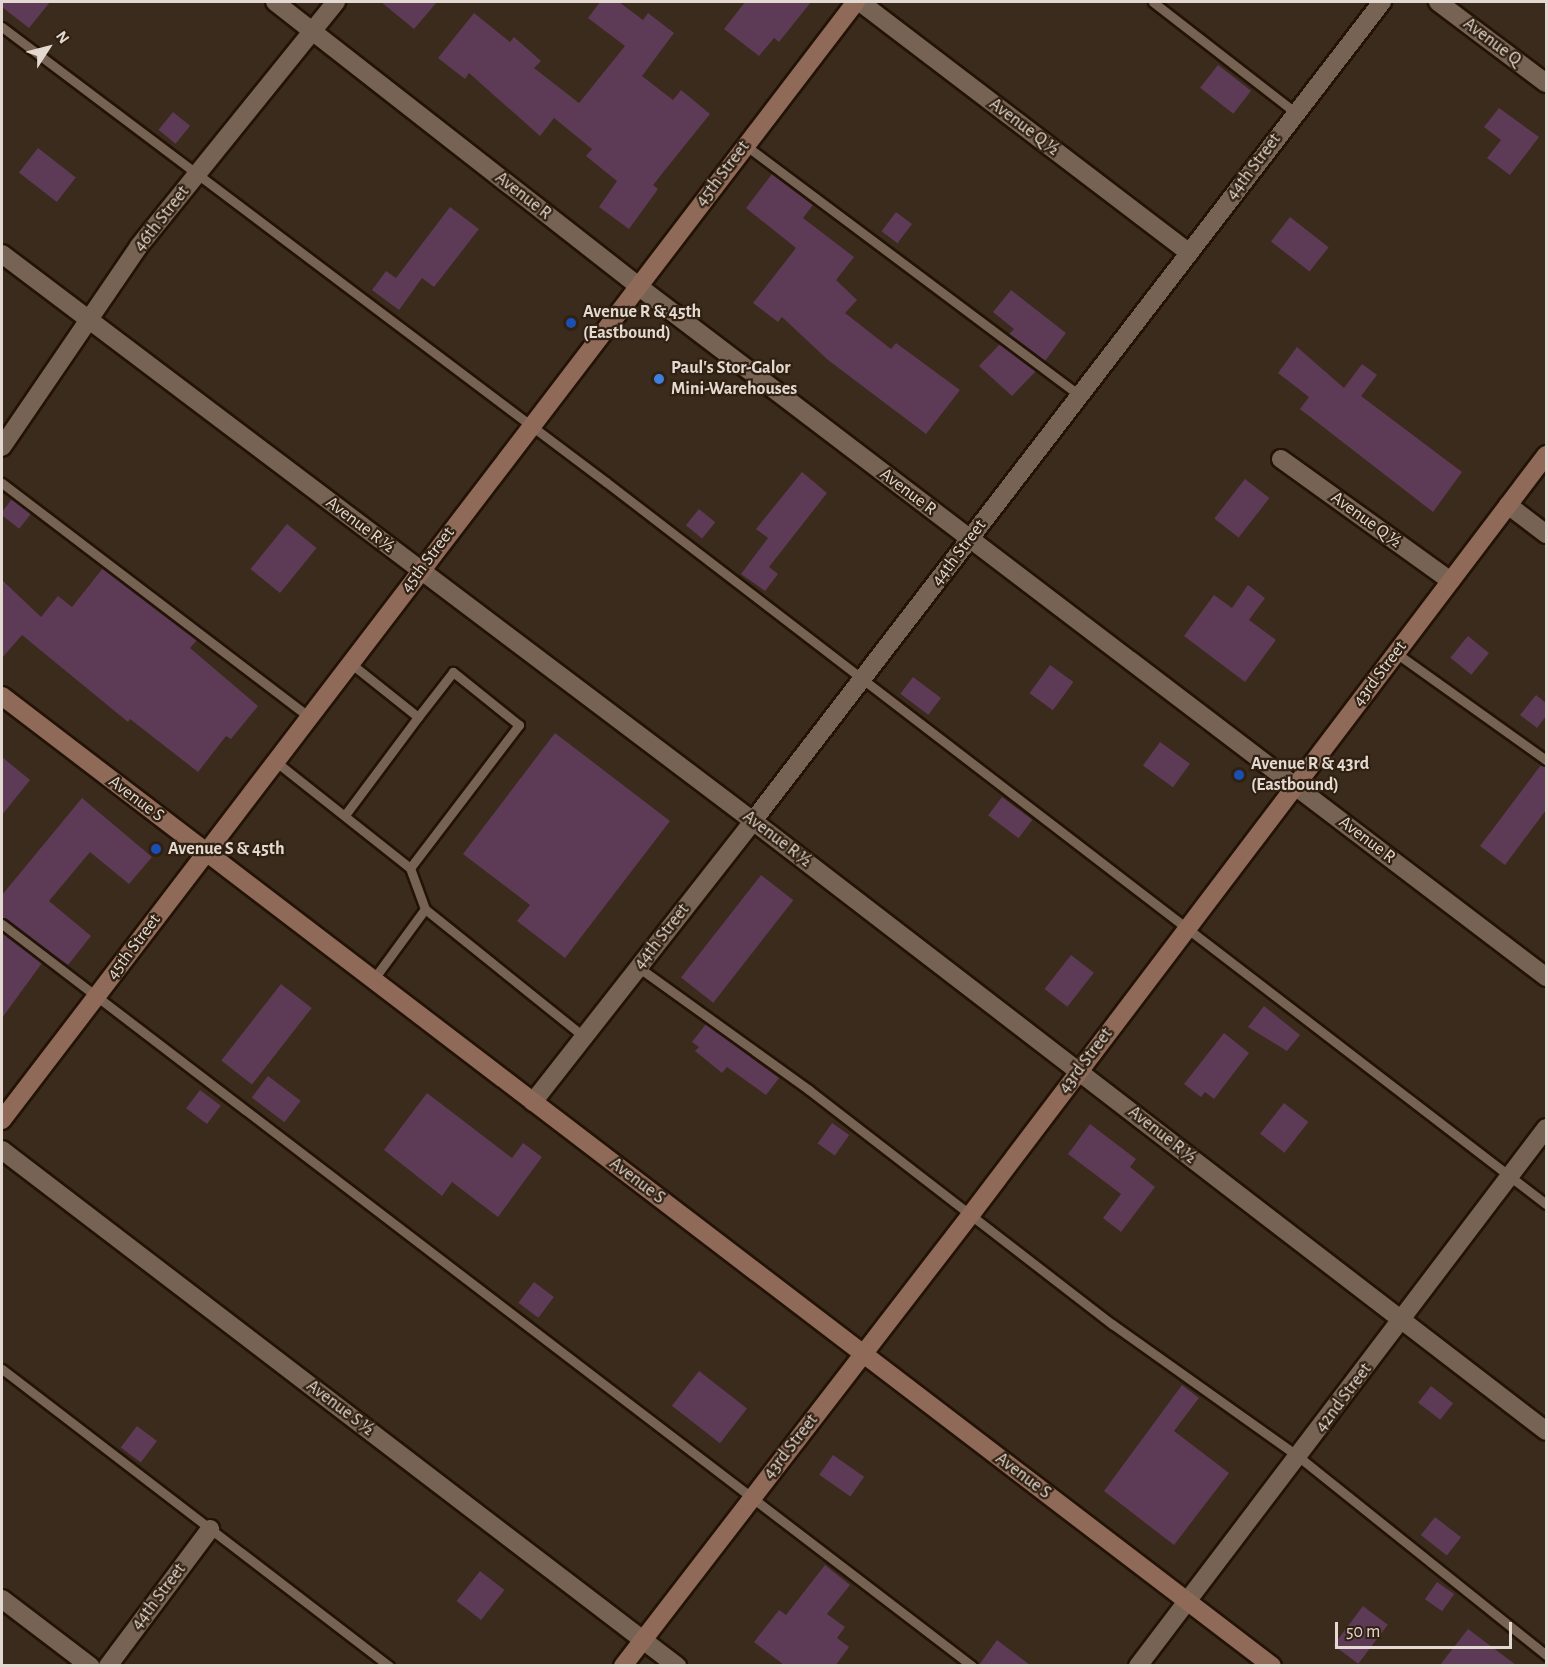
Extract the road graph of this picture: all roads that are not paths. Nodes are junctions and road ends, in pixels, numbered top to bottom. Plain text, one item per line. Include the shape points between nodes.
1 (275, 2) edge
2 (336, 2) edge
3 (858, 2) edge
4 (1153, 2) edge
5 (1382, 2) edge
6 (1438, 2) edge
7 (2, 27) edge
8 (314, 31) junction
9 (1546, 83) edge
10 (1296, 113) junction
11 (745, 145) junction
12 (197, 174) junction
13 (1189, 253) junction
14 (2, 254) edge
15 (638, 286) junction
16 (89, 318) junction
17 (1079, 395) junction
18 (531, 426) junction
19 (2, 447) edge
20 (1546, 455) edge
21 (1281, 459) dead end
22 (2, 483) edge
23 (1509, 505) junction
24 (1546, 534) edge
25 (969, 539) junction
26 (420, 571) junction
27 (1450, 581) junction
28 (1396, 653) junction
29 (350, 663) junction
30 (862, 679) junction
31 (2, 696) edge
32 (309, 717) junction
33 (418, 717) junction
34 (1546, 760) edge
35 (275, 761) junction
36 (1296, 785) junction
37 (345, 815) junction
38 (753, 821) junction
39 (206, 852) junction
40 (410, 868) junction
41 (425, 909) junction
42 (2, 924) edge
43 (1187, 928) junction
44 (638, 967) junction
45 (1546, 977) edge
46 (373, 980) junction
47 (96, 996) junction
48 (584, 1037) junction
49 (1079, 1070) junction
50 (533, 1102) junction
51 (2, 1120) edge
52 (1546, 1128) edge
53 (2, 1150) edge
54 (1510, 1177) junction
55 (1546, 1204) edge
56 (972, 1213) junction
57 (1402, 1320) junction
58 (863, 1354) junction
59 (2, 1369) edge
60 (1546, 1431) edge
61 (1299, 1457) junction
62 (753, 1496) junction
63 (210, 1529) junction
64 (2, 1599) edge
65 (1187, 1601) junction
66 (643, 1639) junction
67 (1546, 1655) edge
68 (90, 1665) edge
69 (108, 1665) edge
70 (389, 1665) edge
71 (623, 1665) edge
72 (677, 1665) edge
73 (972, 1665) edge
74 (1138, 1665) edge
75 (1272, 1665) edge

1 - 8 street, Avenue R
2 - 8 street, 46th Street
3 - 11 main road, 45th Street
3 - 13 street, Avenue Q ½
4 - 10 lane
5 - 10 street, 44th Street
6 - 9 street, Avenue Q
7 - 12 lane
8 - 12 street, 46th Street
8 - 15 street, Avenue R
10 - 13 street, 44th Street
11 - 15 main road, 45th Street
11 - 17 lane
12 - 16 street, 46th Street
12 - 18 lane
13 - 17 street, 44th Street
14 - 16 street, Avenue R ½
15 - 18 main road, 45th Street
15 - 25 street, Avenue R
16 - 19 street, 46th Street
16 - 26 street, Avenue R ½
17 - 25 street, 44th Street
18 - 26 main road, 45th Street
18 - 30 lane
20 - 23 main road, 43rd Street
21 - 27 street, Avenue Q ½
22 - 32 lane
23 - 24 street
23 - 27 main road, 43rd Street
25 - 30 street, 44th Street
25 - 36 street, Avenue R
26 - 29 main road, 45th Street
26 - 38 street, Avenue R ½
27 - 28 main road, 43rd Street
28 - 34 lane
28 - 36 main road, 43rd Street
29 - 32 main road, 45th Street
29 - 33 lane
30 - 38 street, 44th Street
30 - 43 lane
31 - 39 main road, Avenue S
32 - 35 main road, 45th Street
33 - 37 lane
33 - 40 lane via 453,672 519,725
35 - 37 lane
35 - 39 main road, 45th Street
36 - 43 main road, 43rd Street
36 - 45 street, Avenue R
37 - 40 lane
38 - 44 street, 44th Street
38 - 49 street, Avenue R ½
39 - 46 main road, Avenue S
39 - 47 main road, 45th Street
40 - 41 lane
41 - 46 lane
41 - 48 lane
42 - 47 lane
43 - 49 main road, 43rd Street
43 - 54 lane
44 - 48 street, 44th Street
44 - 56 lane
46 - 50 main road, Avenue S
47 - 51 main road, 45th Street
47 - 62 lane
48 - 50 street, 44th Street
49 - 56 main road, 43rd Street
49 - 57 street, Avenue R ½
50 - 58 main road, Avenue S
52 - 54 street, 42nd Street
53 - 66 street, Avenue S ½
54 - 55 lane
54 - 57 street, 42nd Street
56 - 58 main road, 43rd Street
56 - 61 lane via 1112,1324
57 - 60 street, Avenue R ½
57 - 61 street, 42nd Street
58 - 62 main road, 43rd Street
58 - 65 main road, Avenue S
59 - 63 lane
61 - 65 street, 42nd Street
61 - 67 lane
62 - 66 main road, 43rd Street
62 - 73 lane
63 - 69 street, 44th Street
63 - 70 lane
64 - 68 street
65 - 74 street, 42nd Street
65 - 75 main road, Avenue S
66 - 71 main road, 43rd Street
66 - 72 street, Avenue S ½

